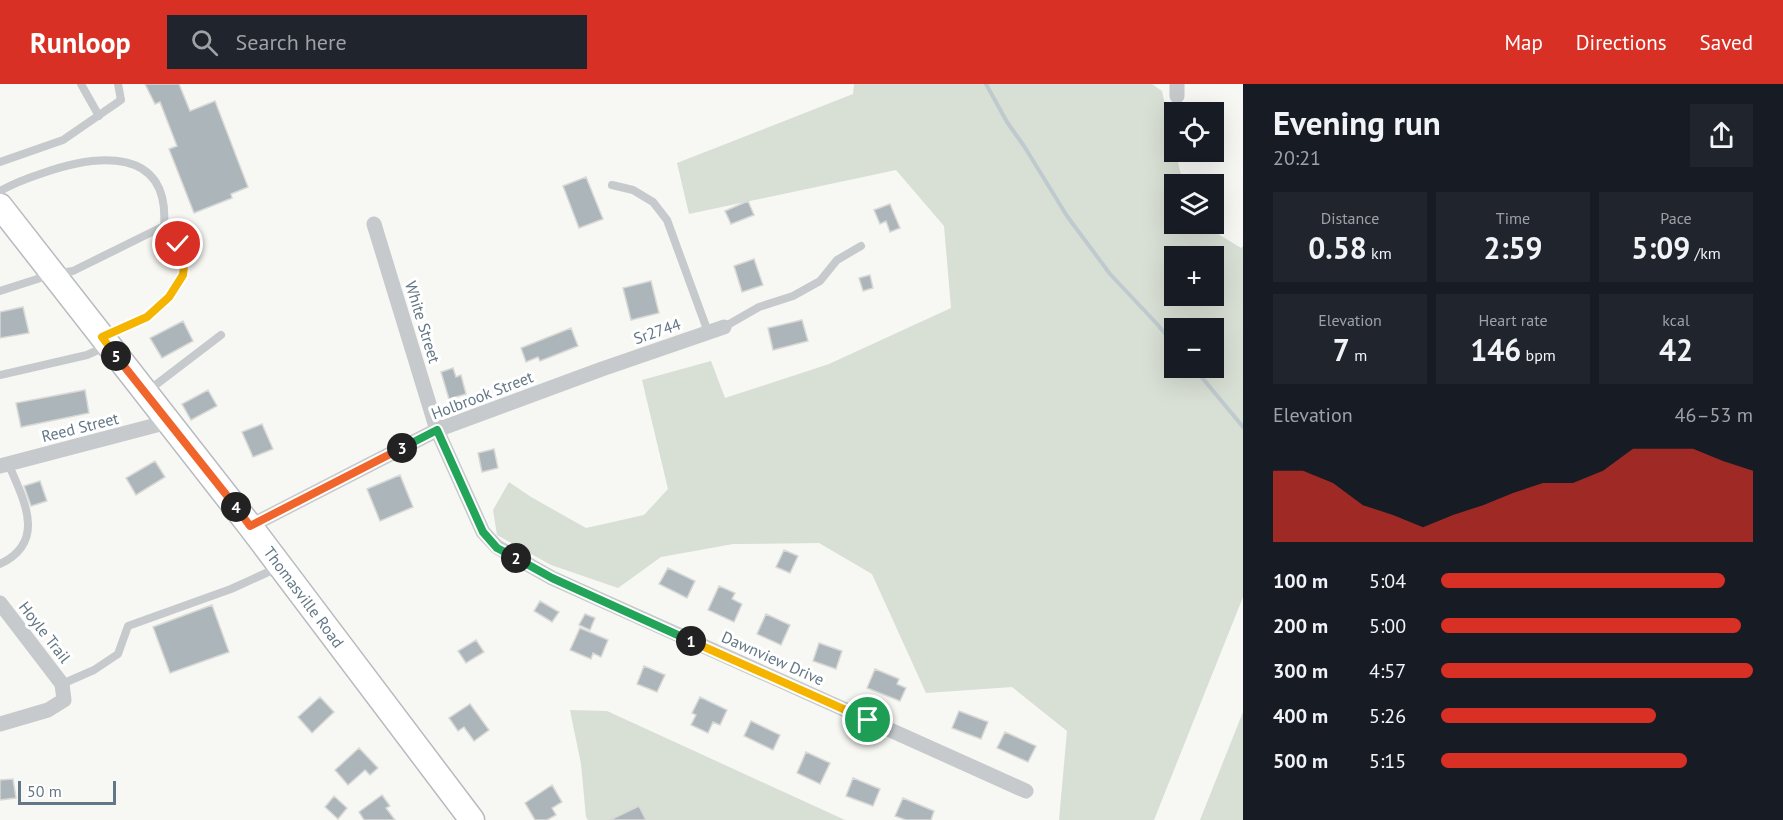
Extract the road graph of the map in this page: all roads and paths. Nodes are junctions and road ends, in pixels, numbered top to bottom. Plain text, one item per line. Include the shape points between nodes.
1 (81, 84) edge
2 (118, 84) edge
3 (99, 116) junction
4 (0, 162) edge
5 (612, 185) dead end
6 (0, 191) edge
7 (3, 215) edge
8 (374, 224) dead end
9 (164, 226) junction
10 (861, 246) dead end
11 (53, 274) junction
12 (0, 291) edge
13 (724, 327) joint
14 (708, 332) junction
15 (221, 335) dead end
16 (105, 341) junction
17 (602, 369) joint
18 (0, 375) edge
19 (145, 393) junction
20 (168, 422) junction
21 (437, 430) junction
22 (4, 465) edge
23 (250, 526) junction
24 (0, 564) edge
25 (281, 566) junction
26 (0, 603) edge
27 (62, 684) junction
28 (0, 724) edge
29 (1026, 791) dead end
30 (472, 820) edge

1 - 3 lane
2 - 3 lane via 121,100
3 - 4 lane via 63,140
5 - 14 lane via 633,190 653,202 667,220
6 - 9 lane via 12,183 66,165 110,159 129,162 149,172 161,190
7 - 11 main road, Thomasville Road
8 - 21 street, White Street
9 - 11 lane via 73,271
9 - 16 lane via 185,257 183,275 169,297 147,317
10 - 13 lane via 837,261 820,281
11 - 12 lane
11 - 16 main road, Thomasville Road
13 - 14 street, Sr2744
14 - 17 street, Sr2744
15 - 19 lane
16 - 18 lane via 87,355
16 - 19 main road, Thomasville Road
17 - 21 street, Holbrook Street
19 - 20 main road, Thomasville Road
20 - 22 street, Reed Street
20 - 23 main road, Thomasville Road
21 - 23 street, Holbrook Street
21 - 29 street, Dawnview Drive via 483,532 497,548 552,578
22 - 24 lane via 25,506 29,531 21,546
23 - 25 main road, Thomasville Road
25 - 27 lane via 128,627 118,654
25 - 30 main road, Thomasville Road
26 - 27 street, Hoyle Trail
27 - 28 street, Hoyle Trail via 64,700 48,711

